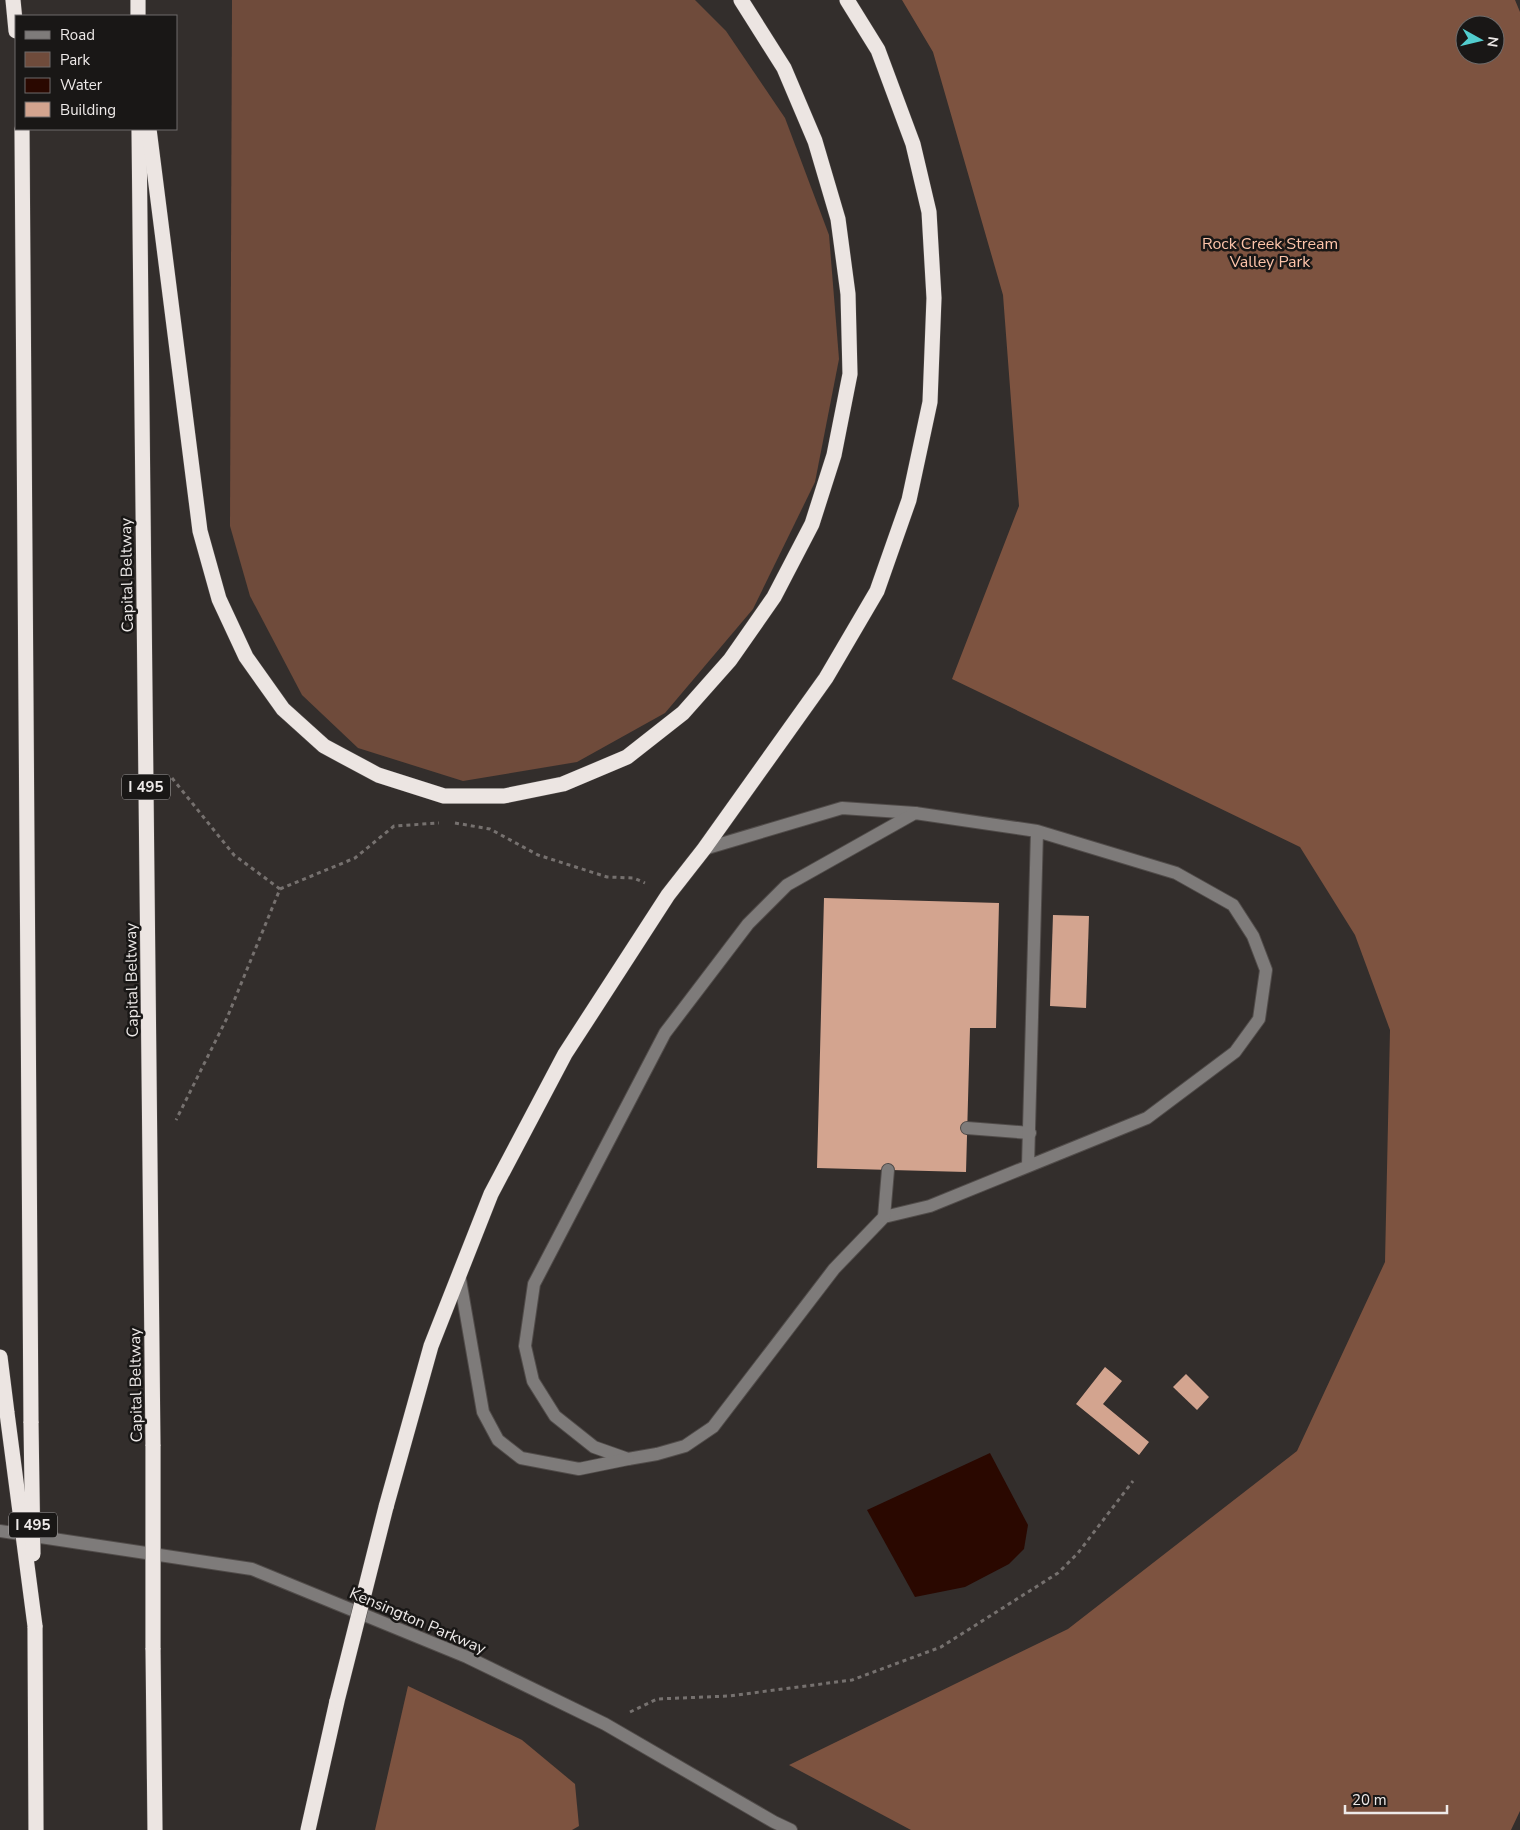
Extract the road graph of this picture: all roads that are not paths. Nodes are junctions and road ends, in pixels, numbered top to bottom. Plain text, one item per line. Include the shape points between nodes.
1 (13, 0) edge
2 (20, 0) edge
3 (138, 0) edge
4 (741, 0) edge
5 (847, 0) edge
6 (21, 15) edge
7 (138, 15) edge
8 (15, 20) edge
9 (22, 130) edge
10 (139, 130) edge
11 (149, 130) edge
12 (914, 813) junction
13 (1037, 831) junction
14 (704, 849) junction
15 (967, 1128) dead end
16 (1030, 1133) junction
17 (1028, 1166) junction
18 (888, 1170) dead end
19 (884, 1217) junction
20 (459, 1274) junction
21 (0, 1358) edge
22 (628, 1459) junction
23 (0, 1531) edge
24 (35, 1626) junction
25 (771, 1826) edge
26 (36, 1830) edge
27 (155, 1830) edge
28 (308, 1830) edge
29 (792, 1830) edge

1 - 8 highway
2 - 6 highway
3 - 7 highway
4 - 11 highway via 784,68 814,141 838,219 848,294 850,374 834,455 812,524 774,598 730,660 683,713 626,757 562,784 504,796 444,796 378,775 324,746 284,709 246,657 219,599 200,531
5 - 14 highway via 878,50 914,144 929,212 934,298 930,402 909,500 878,591 826,678
9 - 24 highway, I 495, bridge
10 - 27 highway, Capital Beltway / I 495, bridge
12 - 13 street
12 - 14 street via 842,808
12 - 22 street via 788,885 748,924 665,1033 534,1284 525,1346 533,1380 555,1416 594,1447
13 - 16 street
13 - 17 street via 1176,873 1233,904 1253,936 1266,970 1259,1019 1236,1052 1147,1118
14 - 20 highway via 668,895 565,1054 490,1194
15 - 16 street
16 - 17 street
17 - 19 street via 930,1206
18 - 19 street
19 - 22 street via 834,1269 713,1427 685,1446
20 - 22 street via 484,1412 498,1440 520,1458 579,1468
20 - 28 highway, bridge via 431,1346 386,1507
21 - 24 highway, bridge
23 - 25 street, Kensington Parkway via 252,1569 467,1657 605,1724
24 - 26 highway, I 495
25 - 29 street, Kensington Parkway

